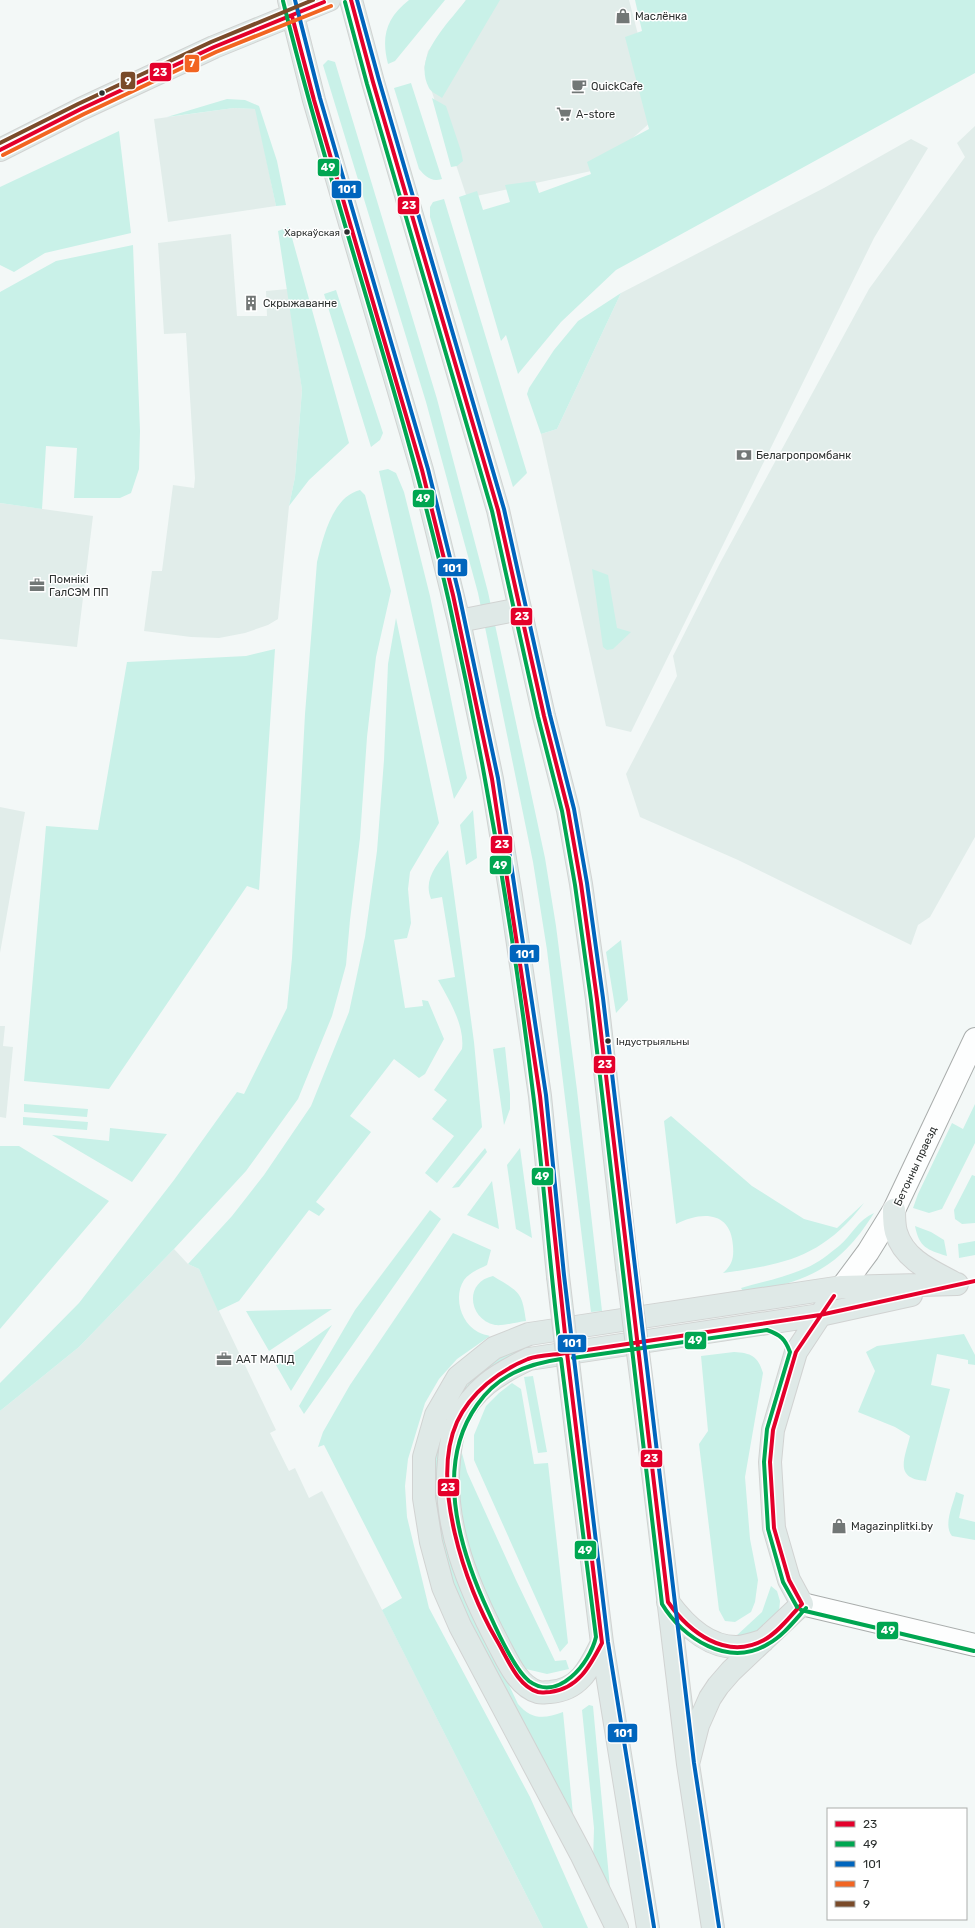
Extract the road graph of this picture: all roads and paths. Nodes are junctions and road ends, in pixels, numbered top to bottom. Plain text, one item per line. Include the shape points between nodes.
1 (329, 0) edge
2 (351, 0) edge
3 (290, 8) edge
4 (0, 150) edge
5 (520, 609) junction
6 (459, 621) junction
7 (975, 1039) edge
8 (894, 1210) junction
9 (966, 1283) edge
10 (842, 1287) junction
11 (789, 1295) junction
12 (820, 1315) junction
13 (768, 1324) junction
14 (796, 1352) junction
15 (668, 1602) junction
16 (802, 1604) junction
17 (764, 1640) junction
18 (602, 1643) junction
19 (975, 1645) edge
20 (688, 1764) junction
21 (617, 1928) edge
22 (648, 1928) edge
23 (714, 1928) edge

1 - 3 main road
2 - 5 main road via 498,510
3 - 4 main road
3 - 6 main road via 314,100 422,470
5 - 6 main road
5 - 15 main road, bridge via 568,810 581,884 597,999
6 - 18 main road, bridge via 492,779 540,1096 558,1276
7 - 8 street, Бетонны праезд
8 - 9 main road via 896,1232 903,1249 918,1263
8 - 10 street, Бетонны праезд
9 - 10 main road
9 - 12 main road
10 - 11 main road
10 - 12 main road
11 - 12 main road via 806,1299
11 - 21 main road via 529,1334 494,1348 458,1377 436,1416 424,1457 424,1498 431,1542 443,1587 460,1626 581,1854
12 - 13 main road
12 - 14 main road
13 - 14 main road via 783,1329 792,1338
13 - 18 main road via 529,1359 490,1380 472,1398 457,1422 450,1446 448,1474 456,1542 469,1582 487,1623 519,1678 528,1688 540,1693 561,1691 573,1685 590,1667
14 - 16 main road via 773,1430 770,1462 774,1528 789,1580
15 - 17 main road via 683,1622 710,1640 736,1647
15 - 20 main road
16 - 17 main road
16 - 19 street
17 - 20 main road via 732,1671 710,1698 698,1725
18 - 22 main road
20 - 23 main road

